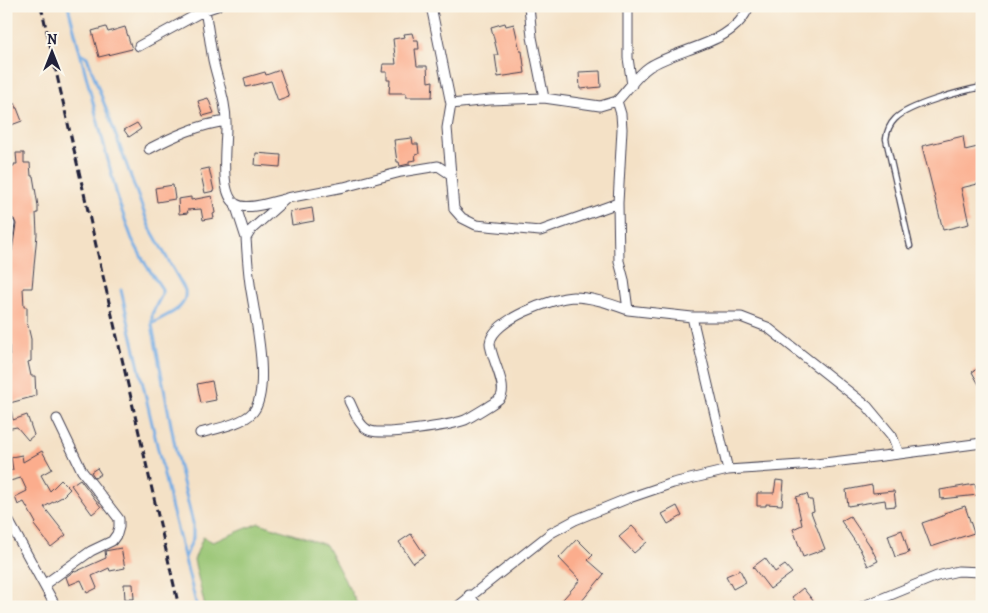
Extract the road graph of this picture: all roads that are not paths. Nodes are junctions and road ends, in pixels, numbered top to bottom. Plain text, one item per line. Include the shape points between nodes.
1 (217, 6) edge
2 (431, 6) edge
3 (529, 6) edge
4 (628, 6) edge
5 (749, 6) edge
6 (205, 10) junction
7 (139, 46) dead end
8 (632, 85) junction
9 (982, 87) edge
10 (544, 98) junction
11 (617, 101) junction
12 (451, 104) junction
13 (226, 121) junction
14 (149, 149) dead end
15 (450, 174) junction
16 (287, 198) junction
17 (618, 203) junction
18 (235, 204) junction
19 (6, 223) edge
20 (246, 238) junction
21 (910, 246) dead end
22 (6, 250) edge
23 (628, 310) junction
24 (692, 317) junction
25 (349, 401) dead end
26 (57, 419) dead end
27 (200, 433) dead end
28 (982, 443) edge
29 (899, 454) junction
30 (728, 470) junction
31 (6, 516) edge
32 (982, 572) edge
33 (45, 584) junction
34 (469, 595) junction
35 (56, 607) edge
36 (456, 607) edge
37 (478, 607) edge
38 (861, 607) edge

1 - 6 street
2 - 12 street
3 - 10 street
4 - 8 street via 628,58
5 - 8 street via 739,24 660,61 646,69
6 - 7 street
6 - 13 street
8 - 11 street
9 - 21 lane via 910,109 896,118 888,129 886,139
10 - 11 street via 600,106
10 - 12 street
11 - 17 street via 622,129
12 - 15 street via 446,128
13 - 14 street via 186,131
13 - 18 street via 225,177 227,193
15 - 16 street via 438,166
15 - 17 street via 454,210 476,225 540,231
16 - 18 street via 246,208
16 - 20 street
17 - 23 street via 619,261
18 - 20 street
19 - 22 street via 10,224
20 - 27 street via 260,347 258,404 244,420
23 - 24 street
23 - 25 street via 574,297 556,299 506,322 493,334 490,342 503,391 500,398 465,420 430,427 370,431 361,424
24 - 29 street via 741,317 767,327 867,406 892,436
24 - 30 street
26 - 33 street via 82,471 119,519 119,527 112,541 91,551
28 - 29 street
29 - 30 street
30 - 34 street via 664,486 575,520 551,533
31 - 33 street
32 - 38 street via 958,571 936,576
33 - 35 street
34 - 36 street
34 - 37 street

